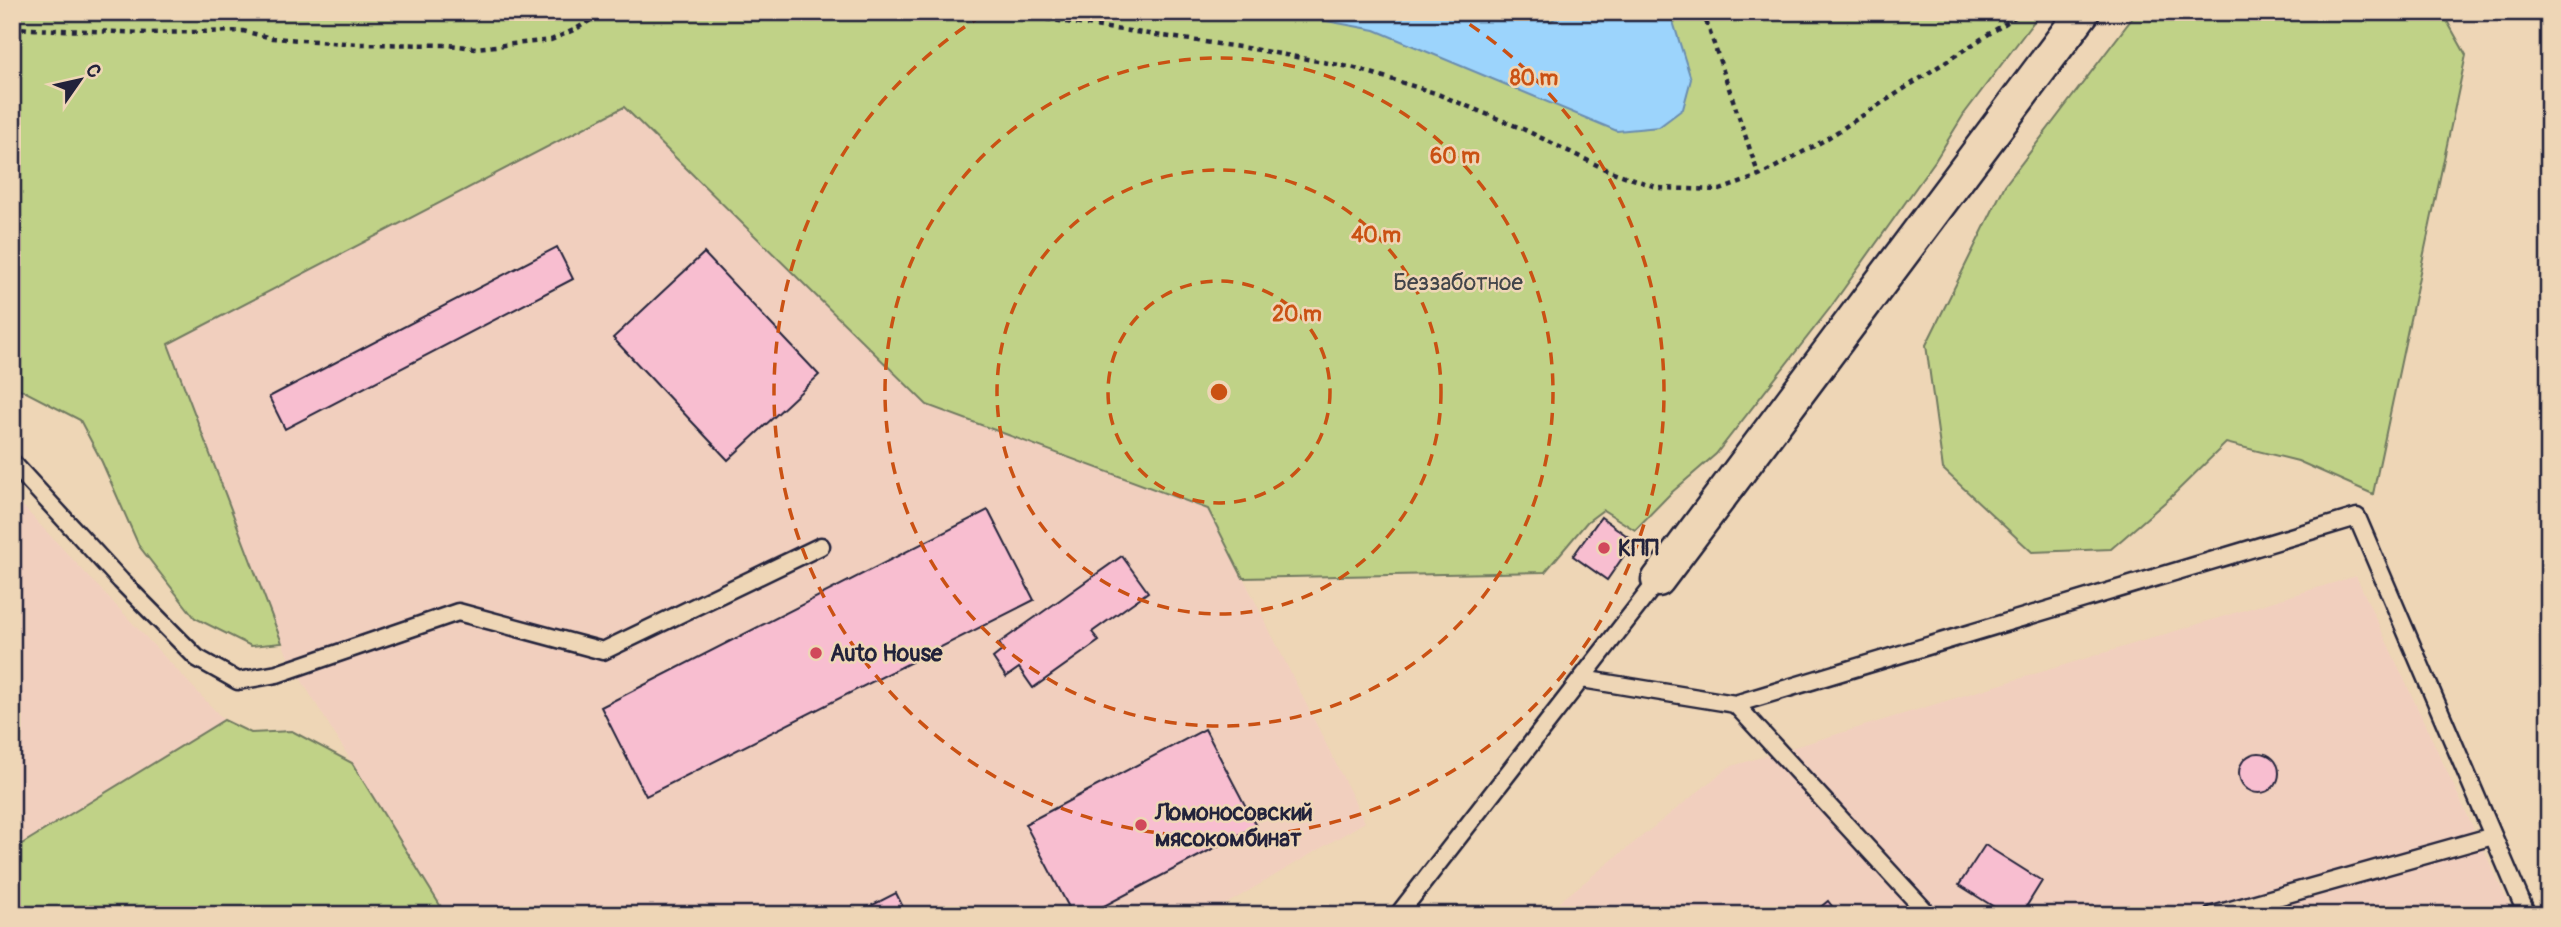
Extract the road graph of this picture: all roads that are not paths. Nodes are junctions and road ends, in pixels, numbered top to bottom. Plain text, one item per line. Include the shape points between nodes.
1 (2083, 12) edge
2 (12, 462) edge
3 (821, 546) dead end
4 (1658, 580) joint
5 (1582, 679) junction
6 (1735, 704) junction
7 (2493, 836) junction
8 (1398, 915) edge
9 (1929, 915) edge
10 (2213, 915) edge
11 (2527, 915) edge

1 - 4 street
2 - 3 lane via 197,658 238,681 276,674 458,612 603,651
4 - 5 lane
5 - 6 lane
5 - 8 lane
6 - 7 lane via 2357,517
6 - 9 lane
7 - 10 lane
7 - 11 lane

